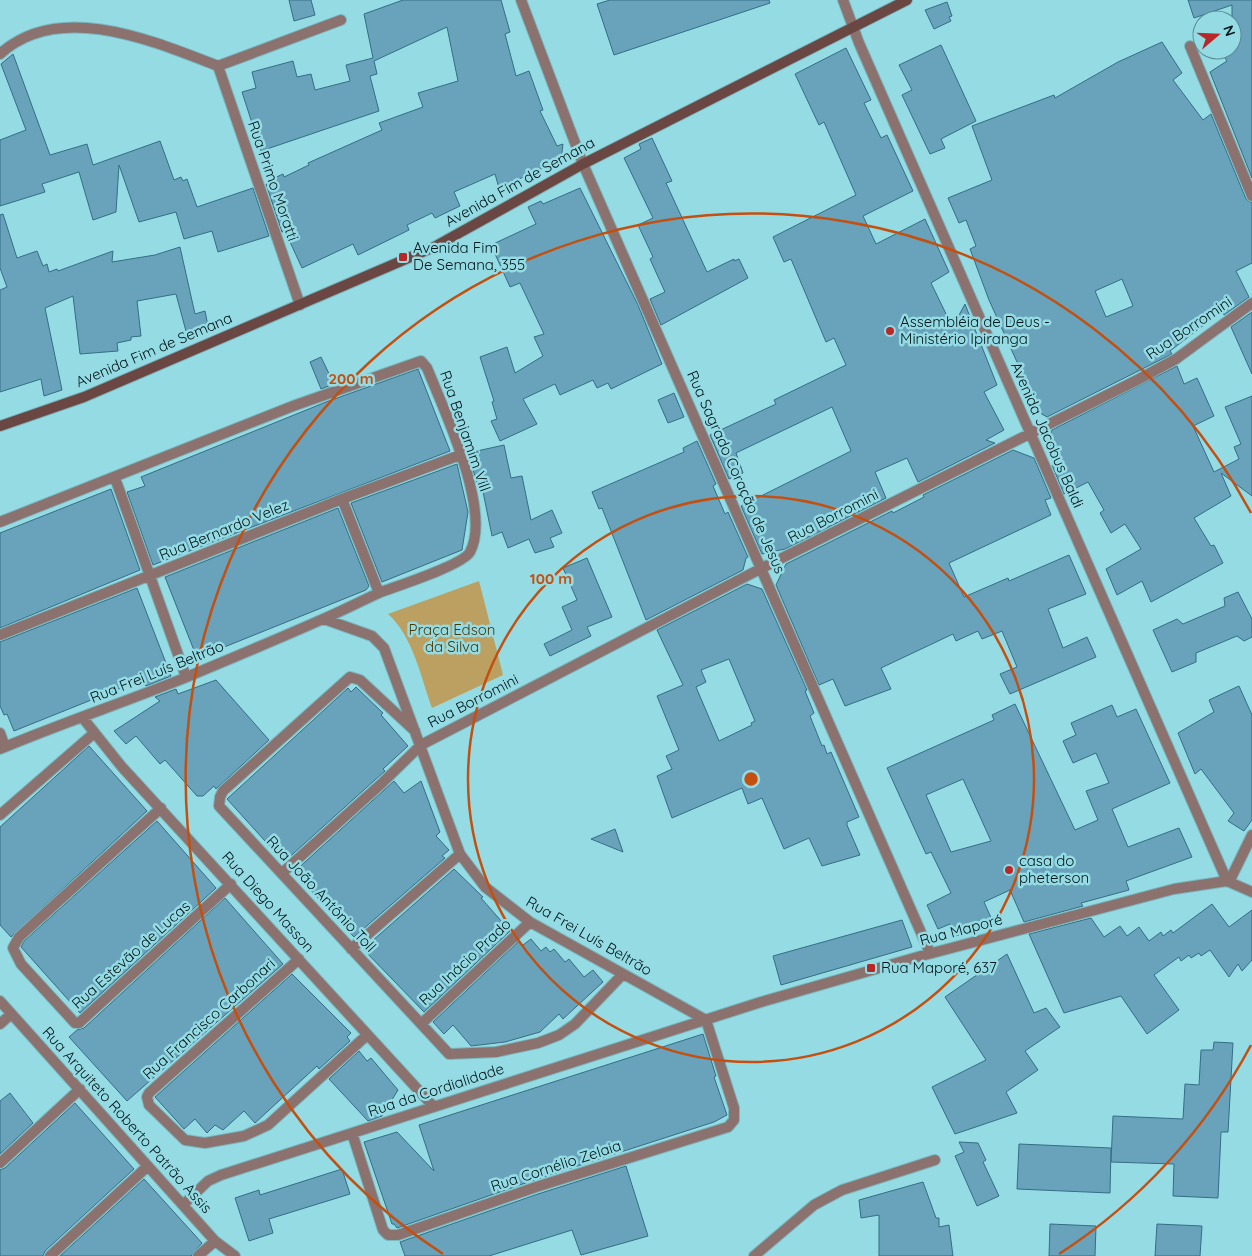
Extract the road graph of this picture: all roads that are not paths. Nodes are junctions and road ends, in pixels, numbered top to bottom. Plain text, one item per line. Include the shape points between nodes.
1 (521, 0) edge
2 (843, 0) edge
3 (907, 0) edge
4 (340, 20) dead end
5 (852, 27) junction
6 (1190, 46) dead end
7 (0, 54) edge
8 (218, 66) junction
9 (583, 164) junction
10 (1252, 196) edge
11 (1252, 303) edge
12 (300, 304) junction
13 (0, 426) edge
14 (1030, 434) junction
15 (460, 455) junction
16 (115, 478) junction
17 (342, 499) junction
18 (0, 522) edge
19 (762, 568) junction
20 (150, 576) junction
21 (379, 593) junction
22 (324, 619) junction
23 (0, 634) edge
24 (186, 677) junction
25 (82, 717) junction
26 (415, 732) junction
27 (0, 733) edge
28 (93, 734) junction
29 (421, 745) junction
30 (3, 748) edge
31 (162, 808) junction
32 (0, 815) edge
33 (1252, 836) edge
34 (460, 854) junction
35 (282, 873) junction
36 (1228, 882) junction
37 (231, 884) junction
38 (1252, 892) edge
39 (530, 922) junction
40 (351, 949) junction
41 (930, 953) junction
42 (299, 959) junction
43 (623, 974) junction
44 (0, 1001) edge
45 (11, 1014) junction
46 (706, 1020) junction
47 (0, 1024) edge
48 (421, 1024) junction
49 (366, 1036) junction
50 (80, 1089) junction
51 (433, 1106) junction
52 (352, 1134) junction
53 (935, 1160) dead end
54 (0, 1163) edge
55 (148, 1166) junction
56 (184, 1204) junction
57 (215, 1240) junction
58 (50, 1256) edge
59 (198, 1256) edge
60 (235, 1256) edge
61 (754, 1256) edge

1 - 9 street, Rua Sagrado Coração de Jesus
2 - 5 street, Avenida Jacobus Baldi
3 - 5 street, Avenida Fim de Semana
4 - 8 street
5 - 9 street, Avenida Fim de Semana
5 - 14 street, Avenida Jacobus Baldi
6 - 10 street
7 - 8 street via 30,32 57,25 83,25 158,43
8 - 12 street, Rua Primo Moratti
9 - 12 street, Avenida Fim de Semana via 434,247
9 - 19 street, Rua Sagrado Coração de Jesus
11 - 14 street, Rua Borromini via 1176,359
12 - 13 street, Avenida Fim de Semana via 84,397
14 - 19 street, Rua Borromini
14 - 36 street, Avenida Jacobus Baldi
15 - 16 street, Rua Benjamim Vill via 428,368 421,361 293,406
15 - 17 street, Rua Bernardo Velez
15 - 21 street, Rua Benjamim Vill via 476,512 470,552 457,562
16 - 18 street, Rua Benjamim Vill
16 - 20 street
17 - 20 street, Rua Bernardo Velez
17 - 21 street
19 - 29 street, Rua Borromini
19 - 41 street, Rua Sagrado Coração de Jesus
20 - 23 street, Rua Bernardo Velez
20 - 24 street
21 - 22 street, Rua Frei Luís Beltrão
22 - 24 street, Rua Frei Luís Beltrão
22 - 26 street, Rua Frei Luís Beltrão via 372,636 384,648
24 - 25 street, Rua Frei Luís Beltrão
25 - 28 street, Rua Diego Masson
25 - 30 street, Rua Frei Luís Beltrão
26 - 29 street, Rua Frei Luís Beltrão
26 - 35 street, Rua João Antônio Toll via 360,680 350,677 223,791 219,801 221,810
27 - 30 street
28 - 31 street, Rua Diego Masson
28 - 32 street
29 - 34 street, Rua Frei Luís Beltrão
29 - 35 street, Rua Borromini
31 - 37 street, Rua Diego Masson
31 - 37 street, Rua Estevão de Lucas via 19,937 13,948 27,972 75,1023 79,1023
33 - 36 street
34 - 39 street, Rua Frei Luís Beltrão via 485,887
34 - 40 street
35 - 40 street, Rua João Antônio Toll
36 - 38 street
36 - 41 street, Rua Maporé via 1174,889
37 - 42 street, Rua Diego Masson
39 - 43 street, Rua Frei Luís Beltrão
39 - 48 street, Rua Inácio Prado
40 - 48 street, Rua João Antônio Toll
41 - 46 street, Rua Maporé
42 - 49 street, Rua Diego Masson
42 - 49 street, Rua Francisco Carbonari via 149,1093 149,1105 185,1140 210,1142 244,1136 268,1125
43 - 46 street, Rua Frei Luís Beltrão
43 - 48 street, Rua João Antônio Toll via 575,1024 538,1043 496,1052 454,1055 444,1051
44 - 45 street, Rua Arquiteto Roberto Patrão Assis
45 - 47 street
45 - 50 street, Rua Arquiteto Roberto Patrão Assis
46 - 51 street, Rua da Cordialidade
46 - 52 street, Rua Cornélio Zelaia via 734,1108 734,1120 728,1127 536,1187 398,1235 383,1230
49 - 51 street, Rua Diego Masson
50 - 54 street
50 - 55 street, Rua Arquiteto Roberto Patrão Assis
51 - 52 street, Rua da Cordialidade
52 - 56 street, Rua da Cordialidade via 221,1175 208,1181
53 - 61 street via 842,1190 814,1205
55 - 56 street, Rua Arquiteto Roberto Patrão Assis
55 - 58 street
56 - 57 street, Rua Arquiteto Roberto Patrão Assis
57 - 59 street
57 - 60 street, Rua Arquiteto Roberto Patrão Assis

